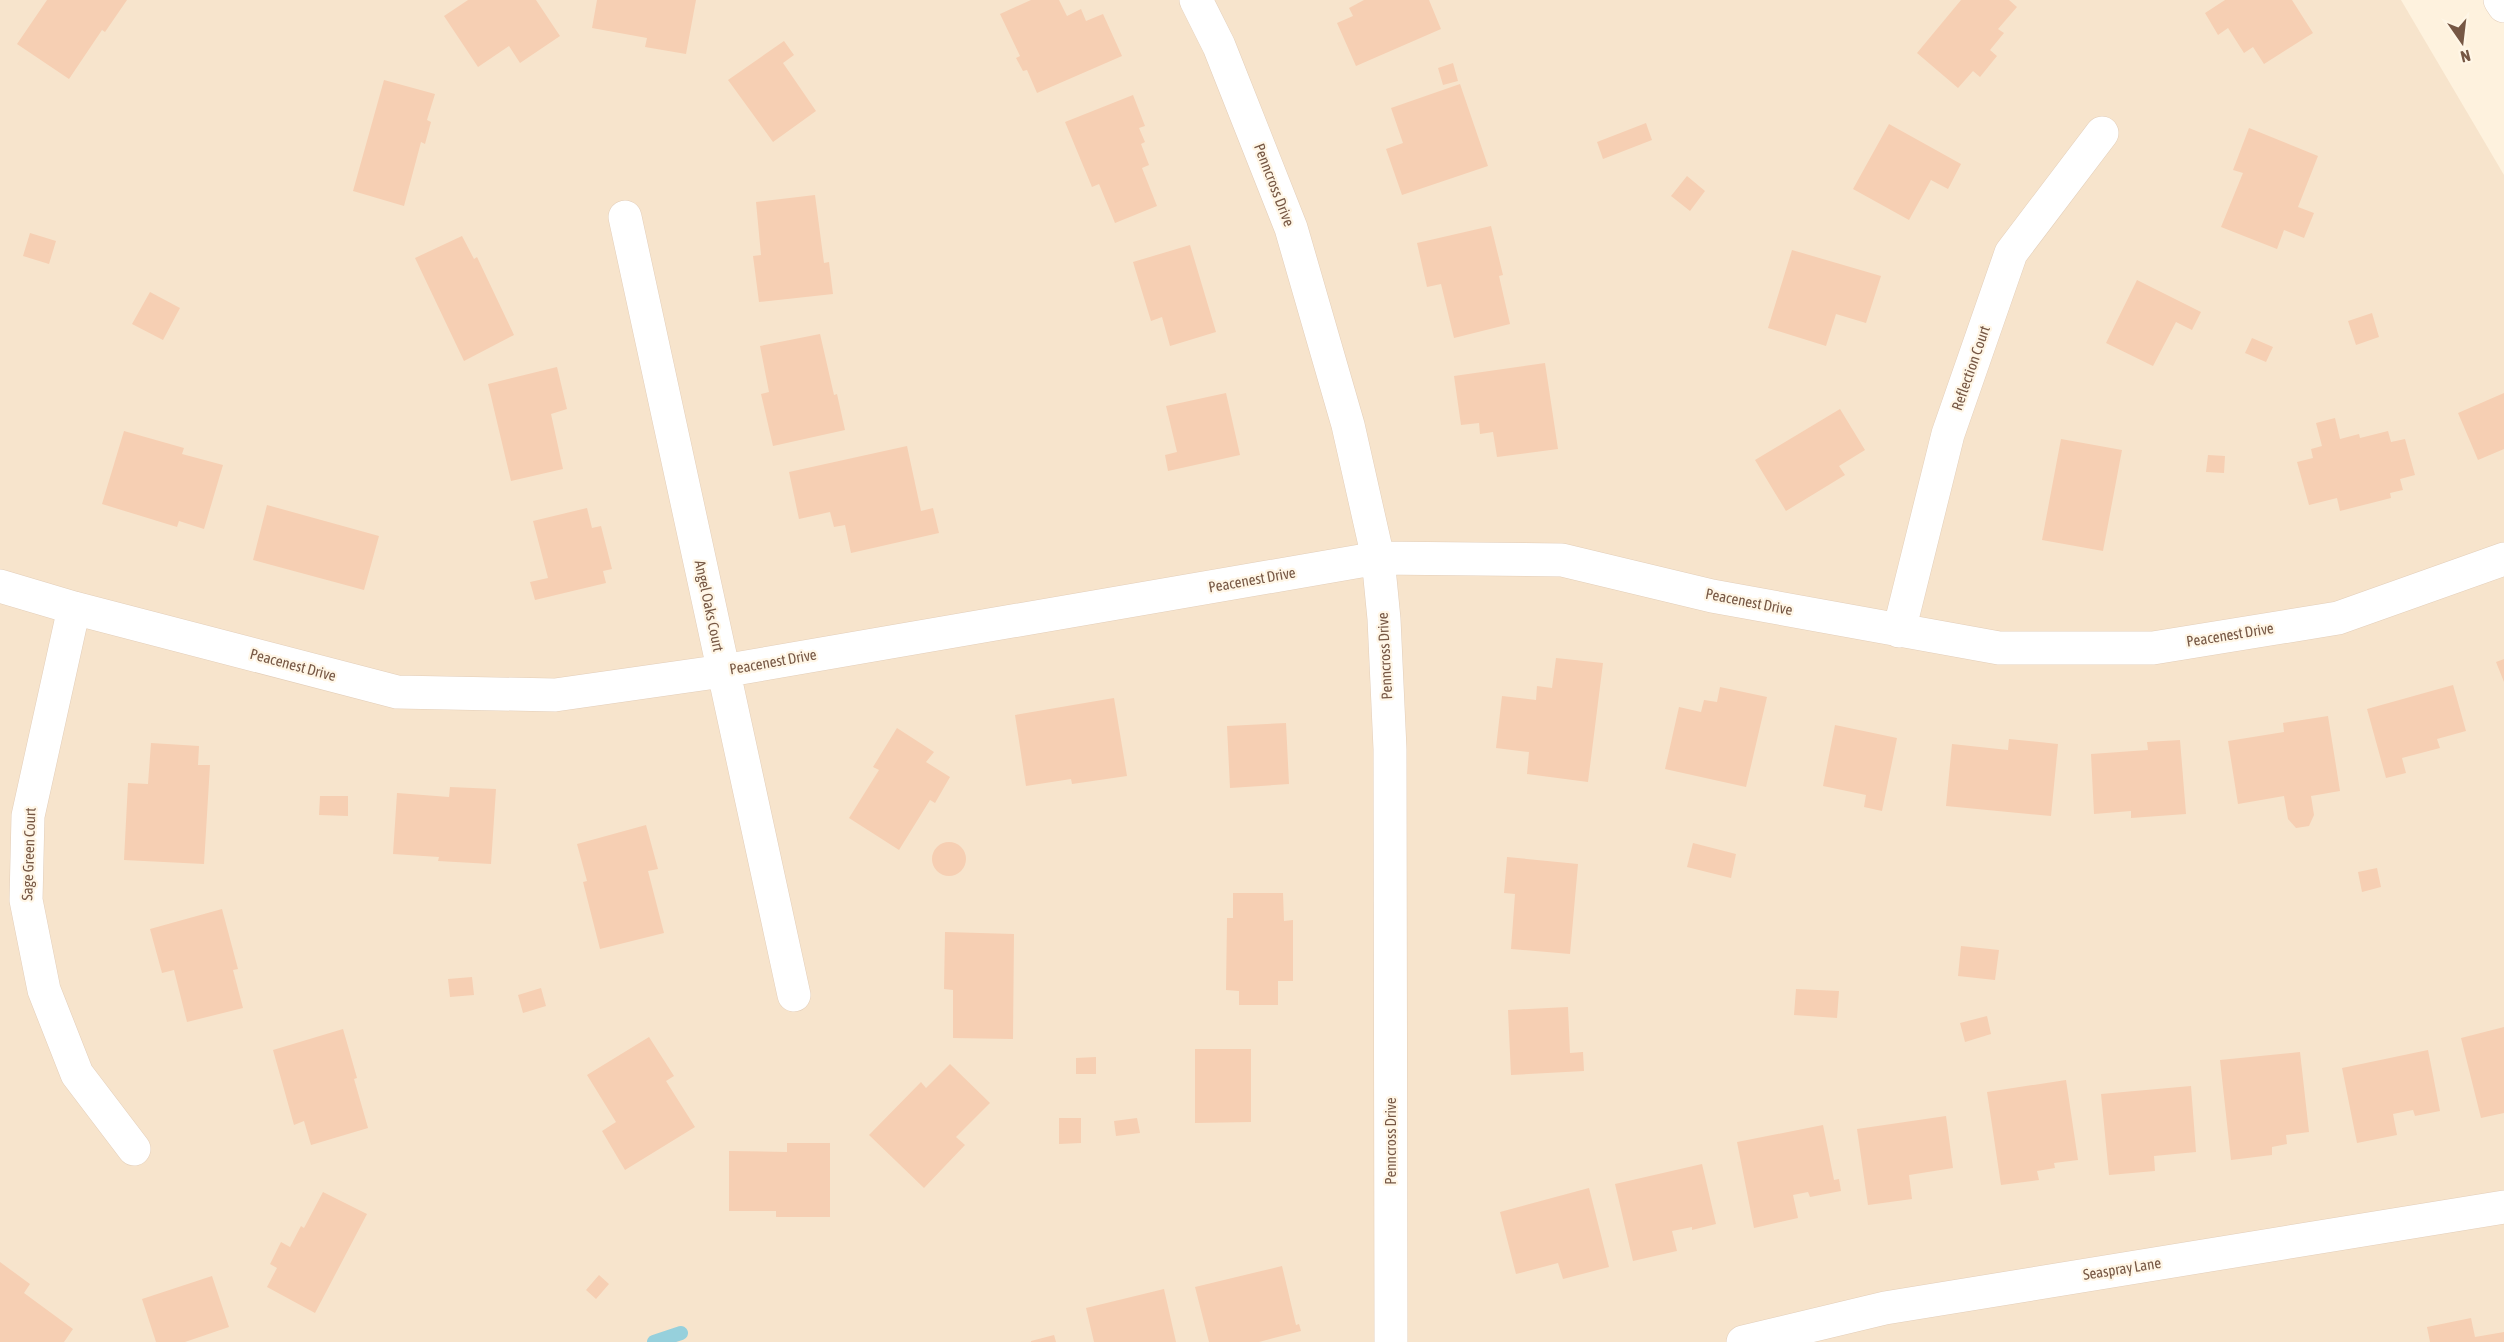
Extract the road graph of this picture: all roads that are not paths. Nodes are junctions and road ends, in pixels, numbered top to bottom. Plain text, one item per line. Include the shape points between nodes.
1 (1196, 0) edge
2 (2500, 0) edge
3 (2504, 6) edge
4 (2102, 133) dead end
5 (626, 217) dead end
6 (1378, 558) junction
7 (2504, 559) edge
8 (0, 586) edge
9 (74, 608) junction
10 (1899, 631) junction
11 (723, 671) junction
12 (794, 995) dead end
13 (134, 1149) dead end
14 (2504, 1208) edge
15 (1391, 1342) edge
16 (1743, 1342) edge

1 - 6 street, Penncross Drive via 1220,46 1291,228 1348,425
2 - 3 street
4 - 10 street, Reflection Court via 2011,253 1948,434
5 - 11 street, Angel Oaks Court
6 - 10 street, Peacenest Drive via 1562,560 1712,596
6 - 11 street, Peacenest Drive
6 - 15 street, Penncross Drive via 1390,749
7 - 10 street, Peacenest Drive via 2338,618 2153,648 1999,648
8 - 9 street, Peacenest Drive
9 - 11 street, Peacenest Drive via 397,692 555,695
9 - 13 street, Sage Green Court via 28,816 26,900 44,990 77,1074
11 - 12 street, Angel Oaks Court
14 - 16 street, Seaspray Lane via 1885,1308

